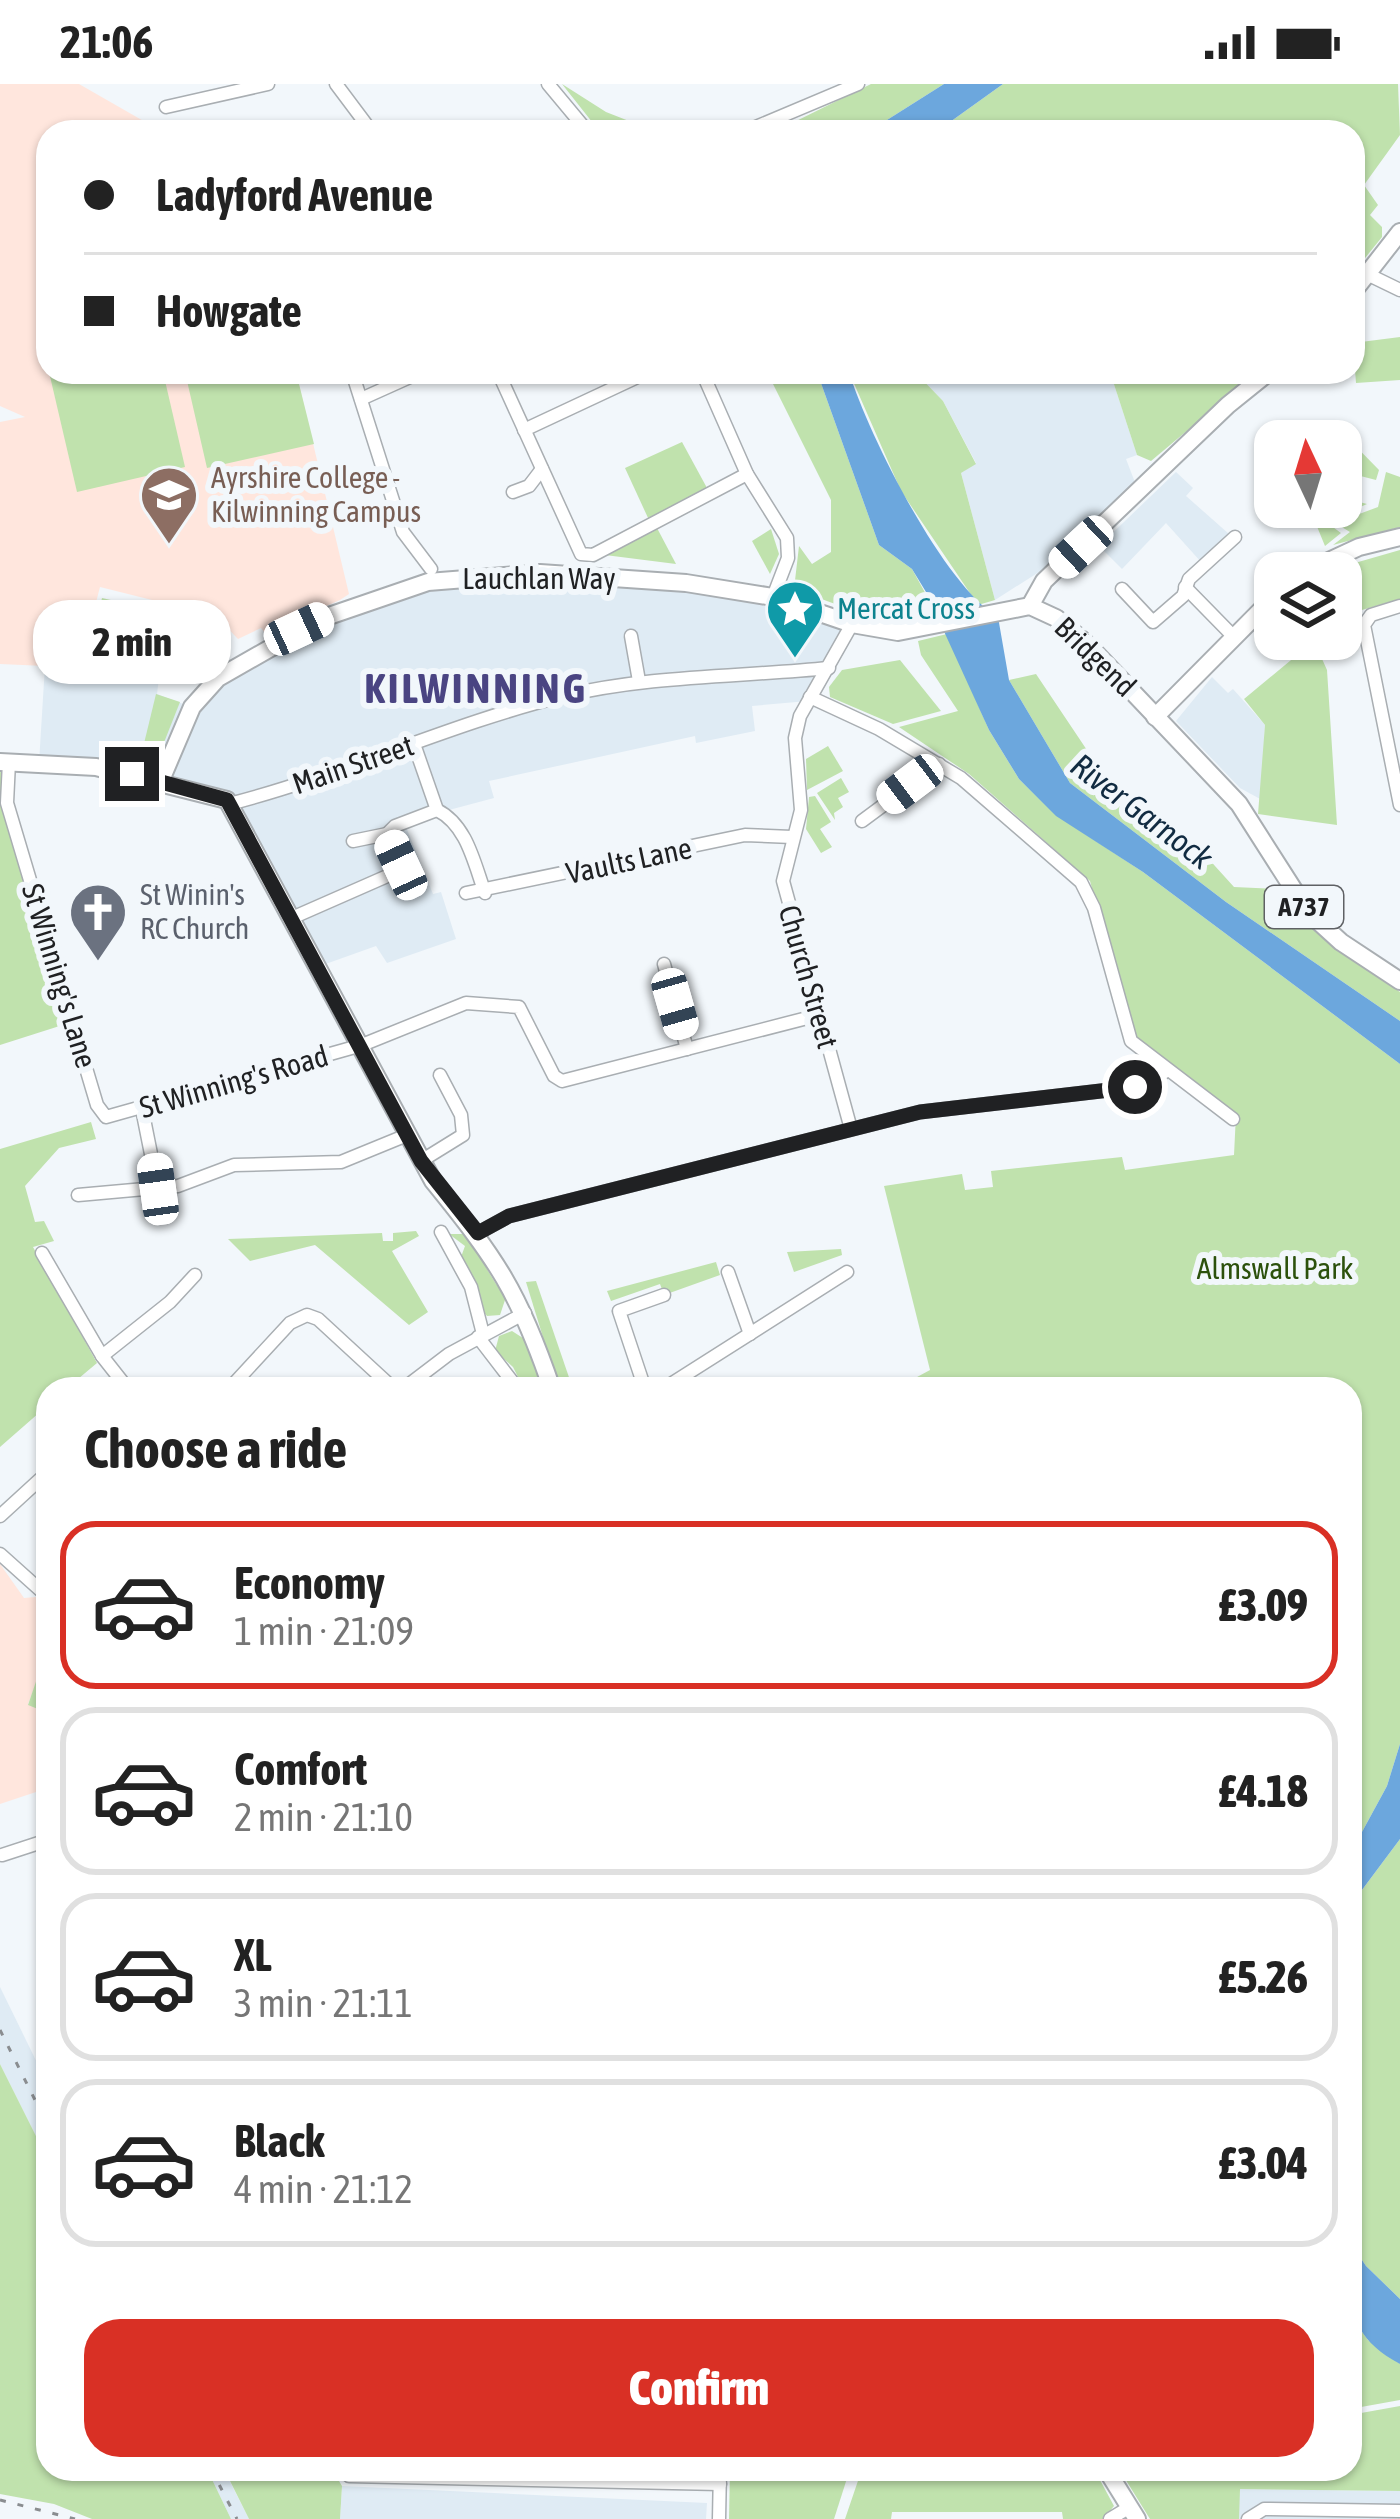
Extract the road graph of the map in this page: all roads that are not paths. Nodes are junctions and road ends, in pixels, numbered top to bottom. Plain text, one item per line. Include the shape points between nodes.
1 (268, 84) edge
2 (336, 84) edge
3 (548, 84) edge
4 (858, 84) edge
5 (166, 107) dead end
6 (363, 120) edge
7 (578, 120) edge
8 (772, 120) edge
9 (1400, 232) edge
10 (1367, 274) junction
11 (1365, 277) edge
12 (1400, 290) edge
13 (356, 384) edge
14 (394, 384) edge
15 (503, 384) edge
16 (622, 384) edge
17 (706, 384) edge
18 (1255, 384) edge
19 (361, 399) junction
20 (524, 430) junction
21 (542, 469) junction
22 (747, 474) junction
23 (514, 492) dead end
24 (1235, 537) dead end
25 (1400, 537) edge
26 (1348, 552) edge
27 (431, 569) dead end
28 (1185, 587) junction
29 (1122, 589) dead end
30 (773, 597) junction
31 (1030, 606) junction
32 (1400, 606) edge
33 (1254, 617) edge
34 (852, 624) junction
35 (631, 636) dead end
36 (1234, 637) junction
37 (829, 668) junction
38 (795, 671) junction
39 (639, 681) junction
40 (811, 697) junction
41 (1155, 717) junction
42 (1393, 722) edge
43 (414, 744) junction
44 (4, 762) edge
45 (939, 764) junction
46 (161, 780) junction
47 (230, 804) junction
48 (1400, 805) edge
49 (437, 810) junction
50 (862, 821) dead end
51 (387, 835) junction
52 (792, 837) junction
53 (353, 841) dead end
54 (485, 892) junction
55 (466, 893) dead end
56 (294, 916) junction
57 (664, 964) dead end
58 (1400, 981) edge
59 (819, 1015) junction
60 (362, 1045) junction
61 (687, 1049) junction
62 (1167, 1071) junction
63 (440, 1075) dead end
64 (142, 1109) junction
65 (106, 1117) joint
66 (1233, 1119) dead end
67 (851, 1129) junction
68 (407, 1135) junction
69 (421, 1161) junction
70 (158, 1189) junction
71 (78, 1195) dead end
72 (442, 1232) dead end
73 (478, 1233) junction
74 (42, 1252) dead end
75 (728, 1272) dead end
76 (848, 1272) dead end
77 (195, 1275) dead end
78 (664, 1295) dead end
79 (525, 1312) junction
80 (750, 1334) junction
81 (481, 1335) junction
82 (102, 1356) junction
83 (119, 1377) edge
84 (240, 1377) edge
85 (384, 1377) edge
86 (416, 1377) edge
87 (510, 1377) edge
88 (548, 1377) edge
89 (641, 1377) edge
90 (682, 1377) edge
91 (36, 1483) edge
92 (0, 1516) edge
93 (0, 1554) edge
94 (36, 1586) edge
95 (36, 1844) edge
96 (2, 1855) edge
97 (720, 2481) edge
98 (1114, 2481) edge
99 (1400, 2511) edge
100 (1134, 2513) edge
101 (719, 2519) edge
102 (1110, 2519) edge
103 (1248, 2519) edge

1 - 5 street
2 - 6 street
3 - 7 street
4 - 8 street
9 - 10 main road
10 - 11 main road
10 - 12 street
13 - 19 street
14 - 19 street
15 - 20 street
16 - 20 street
17 - 22 street
18 - 31 main road via 1044,581
19 - 27 street via 403,532
20 - 21 street
21 - 22 street via 576,549 593,555
21 - 23 street
22 - 30 street via 787,538
24 - 28 street
25 - 26 main road
28 - 29 street via 1153,622
28 - 36 street
30 - 34 main road, Lauchlan Way
30 - 46 main road, Lauchlan Way via 540,573 446,579 386,594 299,629 218,678 191,707
31 - 34 main road via 928,629
31 - 41 main road, Bridgend / A737 via 1087,644
32 - 42 street via 1364,625
33 - 36 main road
34 - 37 street, Church Street
35 - 39 street
36 - 41 main road
37 - 38 street, Main Street
37 - 40 street, Church Street
38 - 39 street, Main Street
38 - 40 street
39 - 43 street, Main Street via 521,707
40 - 45 street
40 - 52 street, Church Street via 795,738 801,810
41 - 58 main road, A737 via 1239,804 1308,912
42 - 48 street
43 - 47 street, Main Street via 321,781
43 - 49 street
44 - 46 main road via 96,766
44 - 65 street, St Winning's Lane via 7,803
45 - 50 street
45 - 62 street via 1089,894 1125,1030
46 - 47 main road
47 - 56 main road
49 - 51 street
49 - 54 street via 464,836
51 - 53 street
51 - 56 street via 398,874
52 - 54 street, Vaults Lane via 745,835
52 - 59 street, Church Street via 784,888
54 - 55 street, Vaults Lane
56 - 60 main road
57 - 61 street
59 - 61 street
59 - 67 street, Church Street
60 - 61 street, St Winning's Road via 473,1001 523,1011 554,1076 566,1081
60 - 64 street, St Winning's Road
60 - 68 main road
62 - 66 street
62 - 67 street via 1143,1086 920,1112
63 - 69 street via 463,1135
64 - 65 street, St Winning's Road
64 - 70 street
67 - 73 street via 509,1216
68 - 69 main road
68 - 70 street via 341,1162 234,1165
69 - 73 main road
70 - 71 street
72 - 81 street via 471,1287
73 - 79 main road
74 - 82 street
75 - 80 street
76 - 80 street
77 - 82 street
78 - 89 street via 619,1311
79 - 81 street
79 - 88 main road
80 - 90 street
81 - 86 street
81 - 87 street
82 - 83 street
84 - 85 street via 307,1315
91 - 92 street
93 - 94 street
95 - 96 street
97 - 101 street
98 - 100 main road
99 - 103 street via 1264,2509
100 - 102 street

